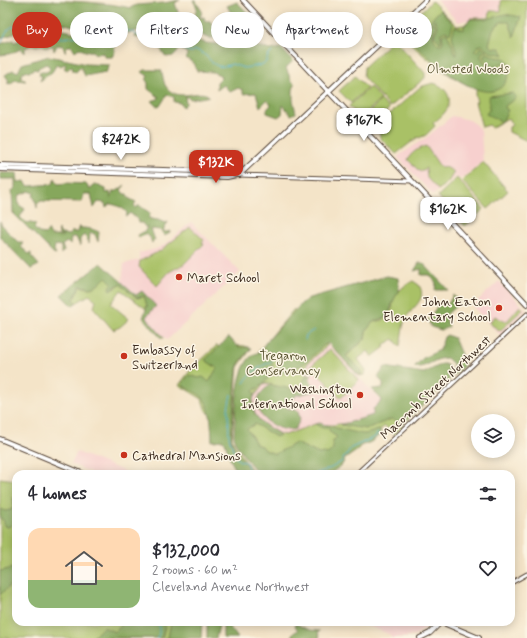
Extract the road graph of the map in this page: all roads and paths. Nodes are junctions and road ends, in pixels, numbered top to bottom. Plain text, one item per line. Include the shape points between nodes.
1 (243, 0) edge
2 (426, 0) edge
3 (328, 91) junction
4 (0, 165) edge
5 (0, 169) edge
6 (61, 169) junction
7 (239, 175) junction
8 (412, 181) junction
9 (527, 304) edge
10 (527, 314) edge
11 (0, 439) edge
12 (74, 470) edge
13 (360, 470) edge
14 (527, 574) edge
15 (515, 581) edge
16 (437, 626) edge
17 (450, 626) edge
18 (420, 638) edge
19 (479, 638) edge

1 - 3 main road
2 - 3 main road
3 - 7 main road
3 - 8 main road
4 - 6 main road
5 - 6 main road
6 - 7 main road via 193,174 228,172
7 - 8 street
8 - 9 main road
10 - 13 street, Macomb Street Northwest
11 - 12 main road
14 - 15 street
16 - 18 main road
17 - 19 main road

